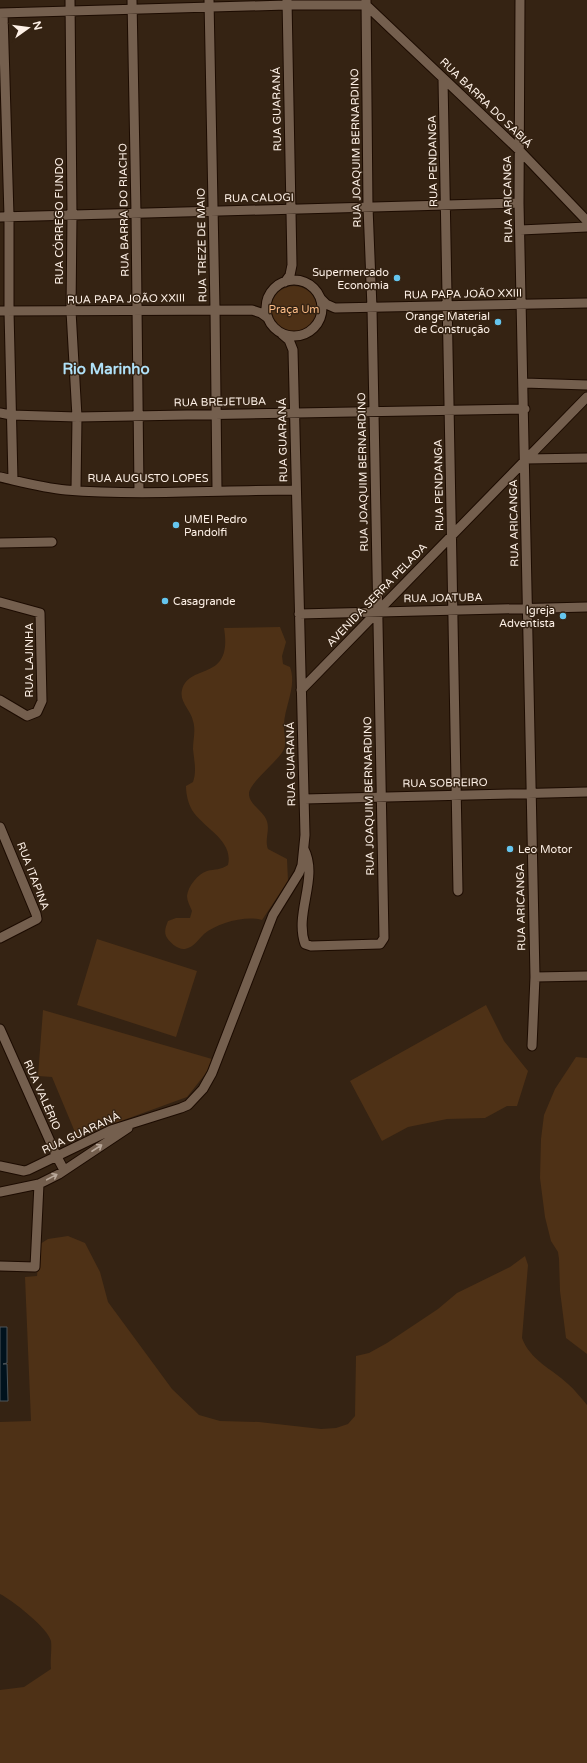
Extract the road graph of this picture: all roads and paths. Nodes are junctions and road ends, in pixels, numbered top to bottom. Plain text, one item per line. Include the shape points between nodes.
1 (70, 0) edge
2 (132, 0) edge
3 (520, 0) edge
4 (366, 2) edge
5 (287, 3) edge
6 (209, 4) edge
7 (132, 10) junction
8 (70, 12) junction
9 (2, 13) edge
10 (443, 79) junction
11 (520, 152) junction
12 (520, 203) junction
13 (445, 205) junction
14 (368, 207) junction
15 (291, 209) junction
16 (213, 211) junction
17 (136, 213) junction
18 (72, 215) junction
19 (5, 216) edge
20 (587, 221) edge
21 (587, 227) edge
22 (520, 230) junction
23 (292, 265) junction
24 (300, 281) junction
25 (285, 282) junction
26 (321, 299) junction
27 (268, 300) junction
28 (587, 303) edge
29 (523, 305) junction
30 (447, 306) junction
31 (339, 308) junction
32 (372, 308) junction
33 (215, 309) junction
34 (252, 310) junction
35 (5, 311) edge
36 (71, 311) junction
37 (137, 311) junction
38 (321, 317) junction
39 (268, 318) junction
40 (282, 334) junction
41 (307, 334) junction
42 (293, 354) junction
43 (524, 383) junction
44 (587, 385) edge
45 (587, 396) edge
46 (525, 409) junction
47 (449, 410) junction
48 (374, 412) junction
49 (0, 413) edge
50 (294, 413) junction
51 (216, 414) junction
52 (11, 416) junction
53 (139, 416) junction
54 (77, 417) junction
55 (587, 458) edge
56 (526, 459) junction
57 (0, 477) edge
58 (13, 480) junction
59 (76, 490) junction
60 (216, 490) junction
61 (296, 490) junction
62 (139, 491) junction
63 (452, 535) junction
64 (52, 542) dead end
65 (0, 544) edge
66 (0, 602) edge
67 (587, 607) edge
68 (528, 608) junction
69 (453, 610) junction
70 (378, 612) junction
71 (299, 614) junction
72 (301, 690) junction
73 (0, 700) edge
74 (587, 792) edge
75 (531, 793) junction
76 (456, 795) junction
77 (381, 797) junction
78 (304, 799) junction
79 (0, 826) edge
80 (304, 849) junction
81 (458, 891) dead end
82 (0, 938) edge
83 (587, 976) edge
84 (535, 978) junction
85 (0, 1029) edge
86 (532, 1046) dead end
87 (149, 1118) junction
88 (57, 1157) junction
89 (0, 1166) edge
90 (64, 1170) junction
91 (24, 1171) junction
92 (39, 1184) junction
93 (22, 1189) junction
94 (0, 1192) edge
95 (0, 1266) edge

1 - 8 street, RUA CÓRREGO FUNDO
2 - 7 street, RUA BARRA DO RIACHO
3 - 11 street, RUA ARICANGA
4 - 5 street
4 - 10 street, RUA BARRA DO SABIÁ
4 - 14 street, RUA JOAQUIM BERNARDINO
5 - 6 street
5 - 15 street, RUA GUARANÁ
6 - 7 street
6 - 16 street, RUA TREZE DE MAIO
7 - 8 street
7 - 17 street, RUA BARRA DO RIACHO
8 - 9 street
8 - 18 street, RUA CÓRREGO FUNDO
9 - 19 street
10 - 11 street, RUA BARRA DO SABIÁ
10 - 13 street, RUA PENDANGA
11 - 12 street, RUA ARICANGA
11 - 20 street, RUA BARRA DO SABIÁ
12 - 13 street, RUA CALOGI
12 - 22 street, RUA ARICANGA
13 - 14 street, RUA CALOGI
13 - 30 street, RUA PENDANGA
14 - 15 street, RUA CALOGI
14 - 32 street, RUA JOAQUIM BERNARDINO
15 - 16 street, RUA CALOGI
15 - 23 street, RUA GUARANÁ
16 - 17 street, RUA CALOGI
16 - 33 street, RUA TREZE DE MAIO
17 - 18 street, RUA CALOGI
17 - 37 street, RUA BARRA DO RIACHO
18 - 19 street, RUA CALOGI
18 - 36 street, RUA CÓRREGO FUNDO
19 - 35 street
21 - 22 street
22 - 29 street, RUA ARICANGA
23 - 24 street, RUA GUARANÁ
23 - 25 street, RUA GUARANÁ
24 - 25 street
24 - 26 street via 314,288
25 - 27 street via 274,289
26 - 31 street, RUA PAPA JOÃO XXIII via 328,306
26 - 38 street
27 - 34 street
27 - 39 street
28 - 29 street, RUA PAPA JOÃO XXIII
29 - 30 street, RUA PAPA JOÃO XXIII
29 - 43 street, RUA ARICANGA
30 - 32 street, RUA PAPA JOÃO XXIII
30 - 47 street, RUA PENDANGA
31 - 32 street, RUA PAPA JOÃO XXIII
31 - 38 street, RUA PAPA JOÃO XXIII
32 - 48 street, RUA JOAQUIM BERNARDINO
33 - 34 street, RUA PAPA JOÃO XXIII
33 - 37 street, RUA PAPA JOÃO XXIII
33 - 51 street, RUA TREZE DE MAIO
34 - 39 street, RUA PAPA JOÃO XXIII
35 - 36 street, RUA PAPA JOÃO XXIII
35 - 52 street
36 - 37 street, RUA PAPA JOÃO XXIII
36 - 54 street, RUA CÓRREGO FUNDO
37 - 53 street, RUA BARRA DO RIACHO
38 - 41 street via 315,328
39 - 40 street
40 - 41 street via 295,337
40 - 42 street, RUA GUARANÁ via 291,343
41 - 42 street via 297,344
42 - 50 street, RUA GUARANÁ
43 - 44 street
43 - 46 street, RUA ARICANGA
45 - 56 street, AVENIDA SERRA PELADA
46 - 47 street, RUA BREJETUBA
46 - 56 street, RUA ARICANGA
47 - 48 street, RUA BREJETUBA
47 - 63 street, RUA PENDANGA
48 - 50 street, RUA BREJETUBA
48 - 70 street, RUA JOAQUIM BERNARDINO
49 - 52 street, RUA BREJETUBA
50 - 51 street, RUA BREJETUBA
50 - 61 street, RUA GUARANÁ
51 - 53 street, RUA BREJETUBA
51 - 60 street, RUA TREZE DE MAIO
52 - 54 street, RUA BREJETUBA
52 - 58 street
53 - 54 street, RUA BREJETUBA
53 - 62 street, RUA BARRA DO RIACHO
54 - 59 street, RUA CÓRREGO FUNDO
55 - 56 street
56 - 63 street, AVENIDA SERRA PELADA
56 - 68 street, RUA ARICANGA
57 - 58 street, RUA AUGUSTO LOPES
58 - 59 street, RUA AUGUSTO LOPES via 50,488
59 - 62 street, RUA AUGUSTO LOPES
60 - 61 street, RUA AUGUSTO LOPES
60 - 62 street, RUA AUGUSTO LOPES
61 - 71 street, RUA GUARANÁ
63 - 69 street, RUA PENDANGA
63 - 70 street, AVENIDA SERRA PELADA
64 - 65 street
66 - 73 street, RUA LAJINHA via 40,613 42,701 33,715 27,716
67 - 68 street, RUA JOATUBA
68 - 69 street, RUA JOATUBA
68 - 75 street, RUA ARICANGA
69 - 70 street, RUA JOATUBA
69 - 76 street, RUA PENDANGA
70 - 71 street, RUA JOATUBA
70 - 72 street, AVENIDA SERRA PELADA
70 - 77 street, RUA JOAQUIM BERNARDINO
71 - 72 street, RUA GUARANÁ
72 - 78 street, RUA GUARANÁ
74 - 75 street, RUA SOBREIRO
75 - 76 street, RUA SOBREIRO
75 - 84 street, RUA ARICANGA
76 - 77 street, RUA SOBREIRO
76 - 81 street, RUA PENDANGA
77 - 78 street, RUA SOBREIRO
77 - 80 street, RUA JOAQUIM BERNARDINO via 384,938 382,943 356,946 305,944 303,915 310,869
78 - 80 street, RUA GUARANÁ
79 - 82 street, RUA ITAPINA via 37,919
80 - 87 street, RUA GUARANÁ via 299,873 273,915 208,1082 188,1105
83 - 84 street
84 - 86 street, RUA ARICANGA
85 - 88 street, RUA VALÉRIO
87 - 88 street, RUA GUARANÁ via 111,1130
90 -> 87 street, RUA GUARANÁ via 128,1128
88 - 90 street, RUA VALÉRIO
88 - 91 street, RUA GUARANÁ
89 - 91 street
92 -> 90 street, RUA GUARANÁ
91 - 93 street via 25,1182
92 - 93 street, RUA GUARANÁ
92 - 95 street via 35,1267
93 - 94 street, RUA GUARANÁ

